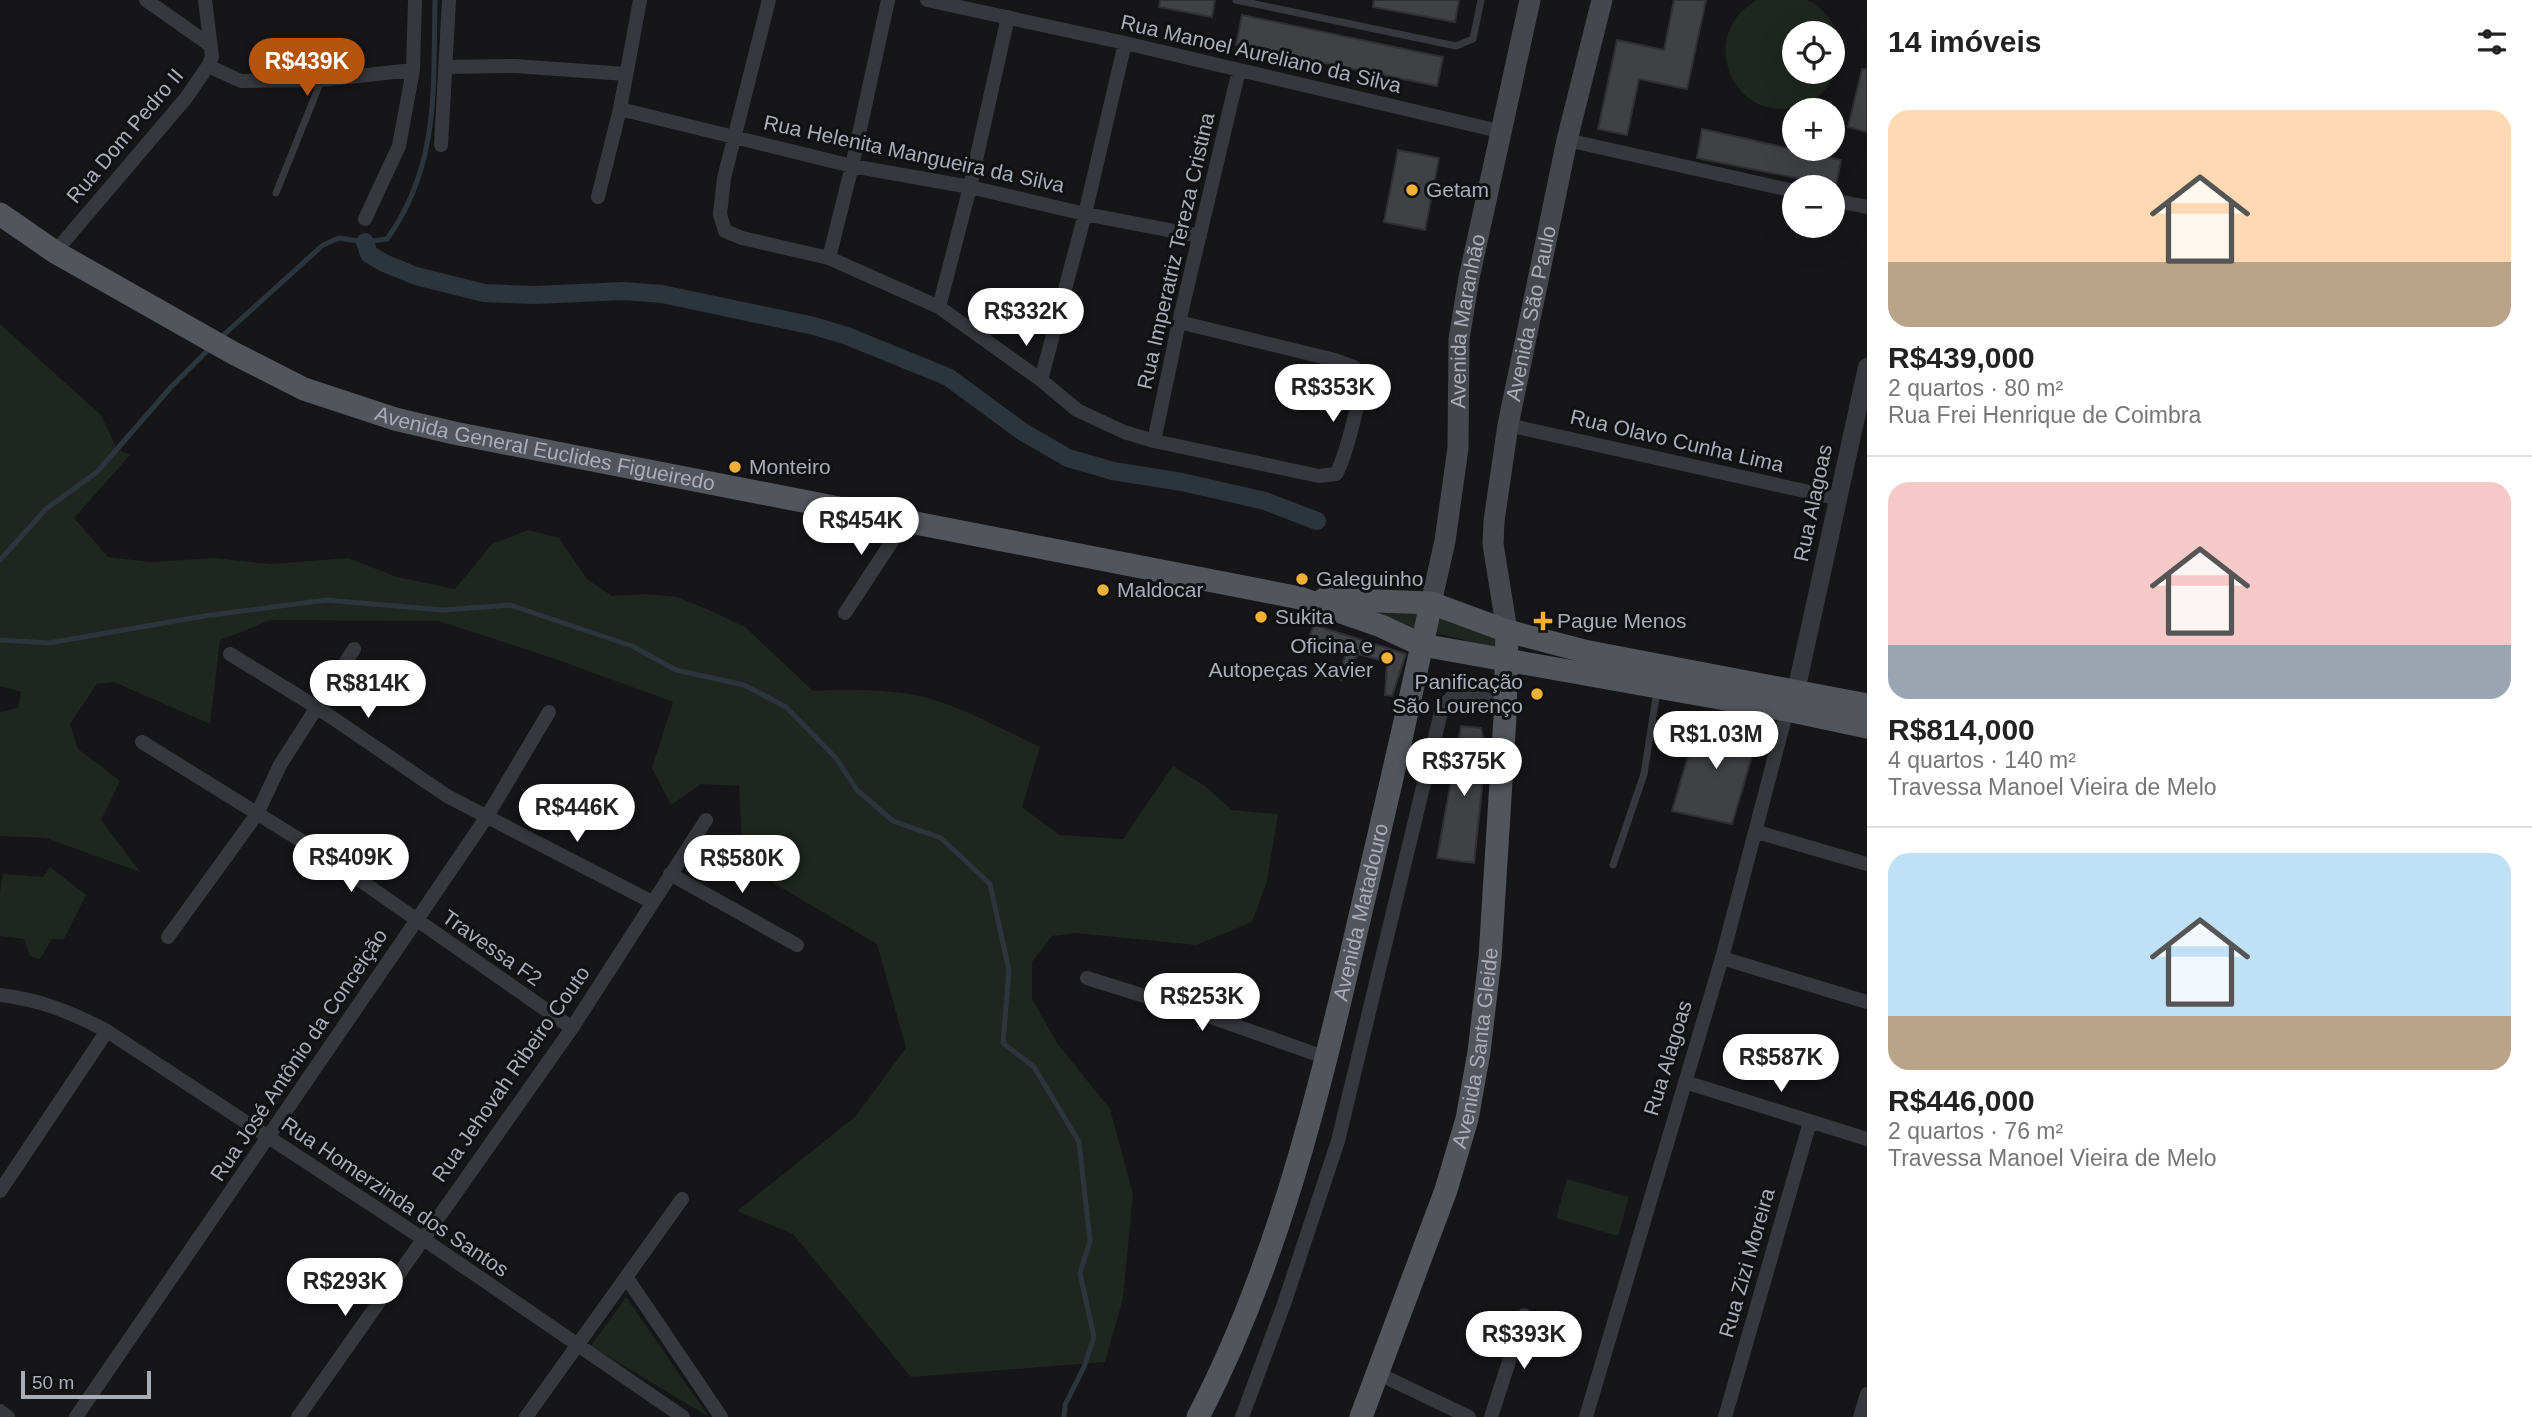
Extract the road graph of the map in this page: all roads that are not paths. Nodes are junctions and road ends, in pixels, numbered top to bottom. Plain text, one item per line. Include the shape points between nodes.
1 (146, 0) edge
2 (205, 0) edge
3 (415, 0) edge
4 (449, 0) edge
5 (640, 0) edge
6 (769, 0) edge
7 (888, 0) edge
8 (928, 0) edge
9 (1236, 0) edge
10 (1481, 0) edge
11 (1530, 0) edge
12 (1602, 0) edge
13 (1008, 17) junction
14 (1125, 43) junction
15 (210, 45) junction
16 (208, 66) junction
17 (445, 67) junction
18 (413, 70) junction
19 (1239, 70) junction
20 (626, 74) junction
21 (321, 80) junction
22 (620, 108) junction
23 (1503, 132) junction
24 (736, 136) junction
25 (1567, 140) junction
26 (441, 145) dead end
27 (852, 166) junction
28 (970, 187) junction
29 (1782, 188) edge
30 (275, 193) dead end
31 (598, 197) dead end
32 (1845, 203) edge
33 (1867, 207) edge
34 (0, 214) edge
35 (1085, 214) junction
36 (365, 219) dead end
37 (1200, 236) junction
38 (55, 251) junction
39 (829, 257) junction
40 (939, 307) junction
41 (1179, 322) junction
42 (1867, 367) edge
43 (1041, 380) junction
44 (1508, 425) junction
45 (1154, 441) junction
46 (1836, 498) junction
47 (906, 520) junction
48 (1300, 598) junction
49 (1432, 603) junction
50 (845, 613) dead end
51 (1507, 631) junction
52 (1422, 645) junction
53 (354, 649) dead end
54 (230, 654) dead end
55 (1507, 660) junction
56 (1658, 687) junction
57 (1792, 701) junction
58 (1867, 705) edge
59 (1506, 706) junction
60 (318, 708) junction
61 (549, 712) dead end
62 (1867, 727) edge
63 (142, 741) dead end
64 (257, 814) junction
65 (486, 817) junction
66 (706, 820) dead end
67 (1757, 832) junction
68 (1867, 864) edge
69 (1613, 866) dead end
70 (670, 874) junction
71 (652, 902) junction
72 (416, 922) junction
73 (168, 937) dead end
74 (797, 945) dead end
75 (1722, 958) junction
76 (1087, 978) dead end
77 (0, 995) edge
78 (1867, 1002) edge
79 (572, 1028) junction
80 (107, 1031) junction
81 (1327, 1058) junction
82 (1685, 1082) junction
83 (1810, 1122) junction
84 (268, 1138) junction
85 (1867, 1139) edge
86 (0, 1191) edge
87 (682, 1199) dead end
88 (422, 1238) junction
89 (627, 1278) junction
90 (1524, 1315) dead end
91 (577, 1344) junction
92 (1379, 1374) junction
93 (1867, 1394) edge
94 (0, 1411) edge
95 (8, 1417) edge
96 (76, 1417) edge
97 (298, 1417) edge
98 (526, 1417) edge
99 (683, 1417) edge
100 (721, 1417) edge
101 (1198, 1417) edge
102 (1242, 1417) edge
103 (1361, 1417) edge
104 (1469, 1417) edge
105 (1491, 1417) edge
106 (1586, 1417) edge
107 (1725, 1417) edge
108 (1860, 1417) edge

1 - 15 street
2 - 15 street, Rua Dom Pedro II
3 - 18 street
4 - 17 street
5 - 20 street
6 - 24 street
7 - 27 street
8 - 13 street, Rua Manoel Aureliano da Silva
9 - 10 lane via 1456,46 1473,39
11 - 23 main road, Avenida Maranhão
12 - 25 main road, Avenida São Paulo
13 - 14 street, Rua Manoel Aureliano da Silva
13 - 28 street
14 - 19 street, Rua Manoel Aureliano da Silva
14 - 35 street
15 - 16 street, Rua Dom Pedro II
16 - 21 street via 241,81
16 - 38 street, Rua Dom Pedro II
17 - 20 street via 515,66
17 - 26 street
18 - 21 street
18 - 36 street via 399,146
19 - 23 street, Rua Manoel Aureliano da Silva
19 - 37 street, Rua Imperatriz Tereza Cristina
20 - 22 street
21 - 30 lane
22 - 24 street, Rua Helenita Mangueira da Silva
22 - 31 street
23 - 49 main road, Avenida Maranhão via 1459,339 1458,448
24 - 27 street, Rua Helenita Mangueira da Silva
24 - 39 street via 720,199 725,231
25 - 29 street
25 - 44 main road, Avenida São Paulo
27 - 28 street, Rua Helenita Mangueira da Silva
27 - 39 street
28 - 35 street, Rua Helenita Mangueira da Silva
28 - 40 street
32 - 33 street
34 - 38 main road, Avenida General Euclides Figueiredo
35 - 37 street, Rua Helenita Mangueira da Silva
35 - 43 street
37 - 41 street, Rua Imperatriz Tereza Cristina
38 - 47 main road, Avenida General Euclides Figueiredo via 304,389 395,419
39 - 40 street
40 - 43 street
41 - 45 street, Rua Imperatriz Tereza Cristina
41 - 45 street via 1350,365 1358,372 1360,390 1340,467 1332,476
42 - 46 street, Rua Alagoas
43 - 45 street via 1077,410
44 - 46 street, Rua Olavo Cunha Lima
44 - 51 main road, Avenida São Paulo via 1493,544
46 - 57 street, Rua Alagoas
47 - 48 main road, Avenida General Euclides Figueiredo
47 - 50 street
48 - 49 main road, Avenida General Euclides Figueiredo
48 - 52 main road, Avenida General Euclides Figueiredo
49 - 51 main road, Avenida General Euclides Figueiredo
49 - 52 main road, Avenida Matadouro
51 - 55 main road, Avenida Santa Gleide
51 - 57 main road, Avenida General Euclides Figueiredo
52 - 55 main road, Avenida General Euclides Figueiredo
52 - 81 main road, Avenida Matadouro
53 - 60 street
54 - 60 street
55 - 56 main road, Avenida General Euclides Figueiredo
55 - 59 main road, Avenida Santa Gleide
56 - 57 main road, Avenida General Euclides Figueiredo
56 - 69 lane via 1644,774
57 - 58 main road
57 - 62 main road
57 - 67 street, Rua Alagoas
59 - 92 main road, Avenida Santa Gleide via 1490,958 1469,1105 1446,1190
59 - 102 street via 1455,693 1442,708 1338,1141
60 - 64 street via 280,765
60 - 65 street via 447,796
61 - 65 street, Rua José Antônio da Conceição
63 - 64 street, Travessa F2
64 - 72 street, Travessa F2 via 350,872
64 - 73 street
65 - 71 street
65 - 72 street, Rua José Antônio da Conceição
66 - 70 street, Rua Jehovah Ribeiro Couto
67 - 68 street
67 - 75 street, Rua Alagoas
70 - 71 street, Rua Jehovah Ribeiro Couto
70 - 74 street
71 - 79 street, Rua Jehovah Ribeiro Couto
72 - 79 street, Travessa F2
72 - 84 street, Rua José Antônio da Conceição
75 - 78 street
75 - 82 street, Rua Alagoas
76 - 81 street
77 - 80 street, Rua Homerzinda dos Santos via 56,1006
79 - 88 street, Rua Jehovah Ribeiro Couto
80 - 84 street, Rua Homerzinda dos Santos
80 - 86 street
81 - 101 main road, Avenida Matadouro via 1254,1296
82 - 83 street
82 - 106 street, Rua Alagoas
83 - 85 street
83 - 107 street, Rua Zizi Moreira
84 - 88 street, Rua Homerzinda dos Santos
84 - 96 street, Rua José Antônio da Conceição
87 - 89 street
88 - 91 street, Rua Homerzinda dos Santos
88 - 97 street, Rua Jehovah Ribeiro Couto
89 - 91 street
89 - 100 street
90 - 105 street
91 - 98 street
91 - 99 street, Rua Homerzinda dos Santos
92 - 103 main road, Avenida Santa Gleide
92 - 104 street
93 - 108 street
94 - 95 street

